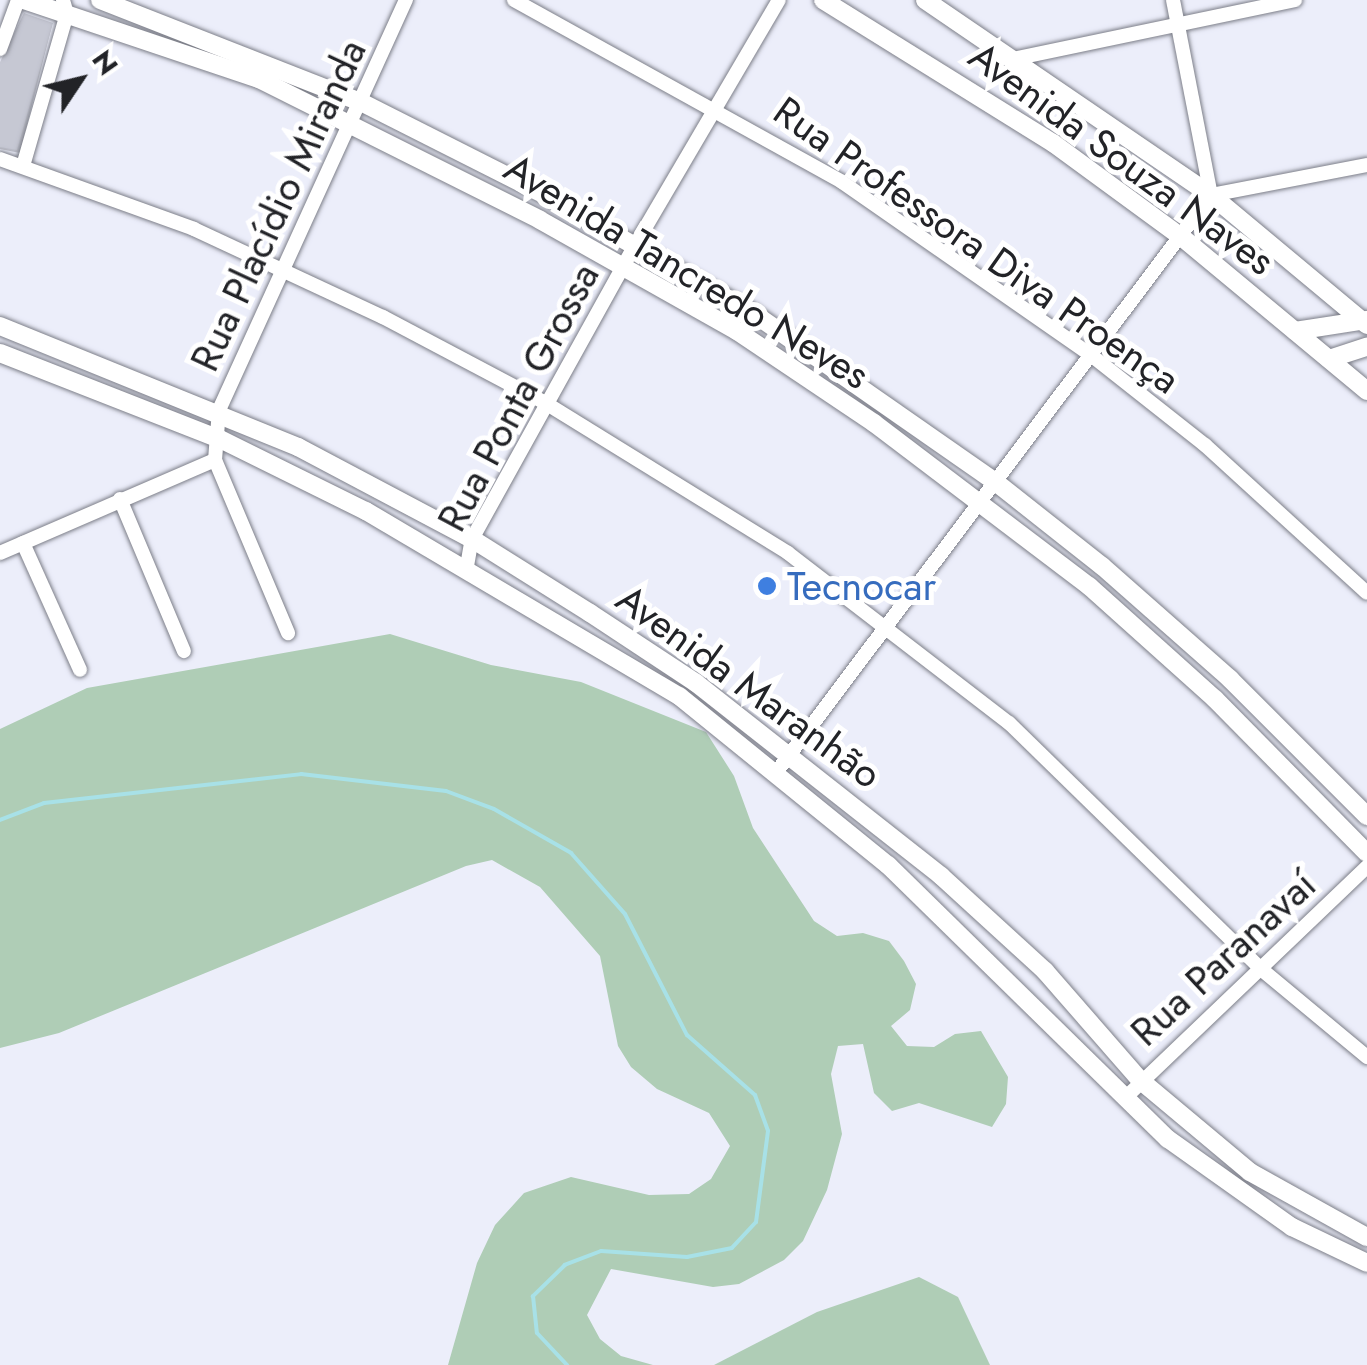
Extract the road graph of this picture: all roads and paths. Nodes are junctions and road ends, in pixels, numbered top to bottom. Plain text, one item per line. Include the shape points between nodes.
1 (21, 0) edge
2 (100, 0) edge
3 (406, 0) edge
4 (514, 0) edge
5 (779, 0) edge
6 (824, 0) edge
7 (925, 0) edge
8 (1173, 0) edge
9 (1295, 0) edge
10 (65, 7) edge
11 (1176, 20) junction
12 (0, 50) edge
13 (1018, 58) junction
14 (363, 103) junction
15 (714, 106) junction
16 (353, 126) junction
17 (0, 159) edge
18 (1367, 164) edge
19 (24, 166) junction
20 (1211, 196) junction
21 (1184, 240) junction
22 (634, 247) junction
23 (624, 268) junction
24 (284, 270) junction
25 (1365, 322) edge
26 (0, 326) edge
27 (1295, 332) junction
28 (1367, 348) edge
29 (0, 353) edge
30 (1091, 355) junction
31 (1329, 359) junction
32 (1367, 392) edge
33 (547, 404) junction
34 (220, 410) junction
35 (220, 439) junction
36 (215, 460) junction
37 (998, 484) junction
38 (120, 500) junction
39 (982, 505) junction
40 (472, 539) junction
41 (22, 543) junction
42 (0, 553) edge
43 (467, 566) junction
44 (1367, 593) edge
45 (890, 626) junction
46 (288, 632) dead end
47 (184, 651) dead end
48 (80, 670) dead end
49 (788, 753) junction
50 (774, 774) junction
51 (1367, 816) edge
52 (1367, 853) edge
53 (1367, 867) edge
54 (1261, 969) junction
55 (1367, 1057) edge
56 (1140, 1080) junction
57 (1125, 1098) junction
58 (1367, 1237) edge
59 (1367, 1263) edge

1 - 10 street, Avenida Tancredo Neves
1 - 12 street
2 - 14 street, Avenida Tancredo Neves
3 - 14 street, Rua Placídio Miranda
4 - 15 street, Rua Professora Diva Proença
5 - 15 street, Rua Ponta Grossa
6 - 21 street, Avenida Souza Naves via 936,66
7 - 13 street, Avenida Souza Naves
8 - 11 street
9 - 11 street
10 - 16 street, Avenida Tancredo Neves via 259,79
10 - 19 street
11 - 13 street
11 - 20 street
13 - 20 street, Avenida Souza Naves
14 - 16 street, Rua Placídio Miranda
14 - 22 street, Avenida Tancredo Neves
15 - 22 street, Rua Ponta Grossa
15 - 30 street, Rua Professora Diva Proença via 842,182
16 - 23 street, Avenida Tancredo Neves
16 - 24 street, Rua Placídio Miranda
17 - 19 street
18 - 20 street
19 - 24 street
20 - 21 street
20 - 25 street, Avenida Souza Naves
21 - 27 street, Avenida Souza Naves
21 - 30 street
22 - 23 street, Rua Ponta Grossa
22 - 37 street, Avenida Tancredo Neves via 753,313
23 - 33 street, Rua Ponta Grossa
23 - 39 street, Avenida Tancredo Neves via 737,331
24 - 33 street
24 - 34 street, Rua Placídio Miranda
25 - 27 street
26 - 34 street, Avenida Maranhão
27 - 31 street, Avenida Souza Naves
28 - 31 street
29 - 35 street, Avenida Maranhão
30 - 37 street
30 - 44 street, Rua Professora Diva Proença via 1205,444
31 - 32 street, Avenida Souza Naves
33 - 40 street, Rua Ponta Grossa
33 - 45 street via 788,553
34 - 35 street, Rua Placídio Miranda
34 - 40 street, Avenida Maranhão
35 - 36 street, Rua Placídio Miranda
35 - 43 street, Avenida Maranhão
36 - 38 street
36 - 46 street
37 - 39 street
37 - 51 street, Avenida Tancredo Neves via 1230,679
38 - 41 street
38 - 47 street
39 - 45 street
39 - 52 street, Avenida Tancredo Neves via 1088,586 1215,699
40 - 43 street, Rua Ponta Grossa
40 - 49 street, Avenida Maranhão via 696,683
41 - 42 street
41 - 48 street
43 - 50 street, Avenida Maranhão via 679,696
45 - 49 street
45 - 54 street via 1010,723
49 - 50 street
49 - 56 street, Avenida Maranhão via 941,876 1032,960
50 - 57 street, Avenida Maranhão via 980,950
53 - 54 street, Rua Paranavaí
54 - 55 street
54 - 56 street, Rua Paranavaí
56 - 57 street, Rua Paranavaí
56 - 58 street, Avenida Maranhão via 1250,1172
57 - 59 street, Avenida Maranhão via 1240,1193

